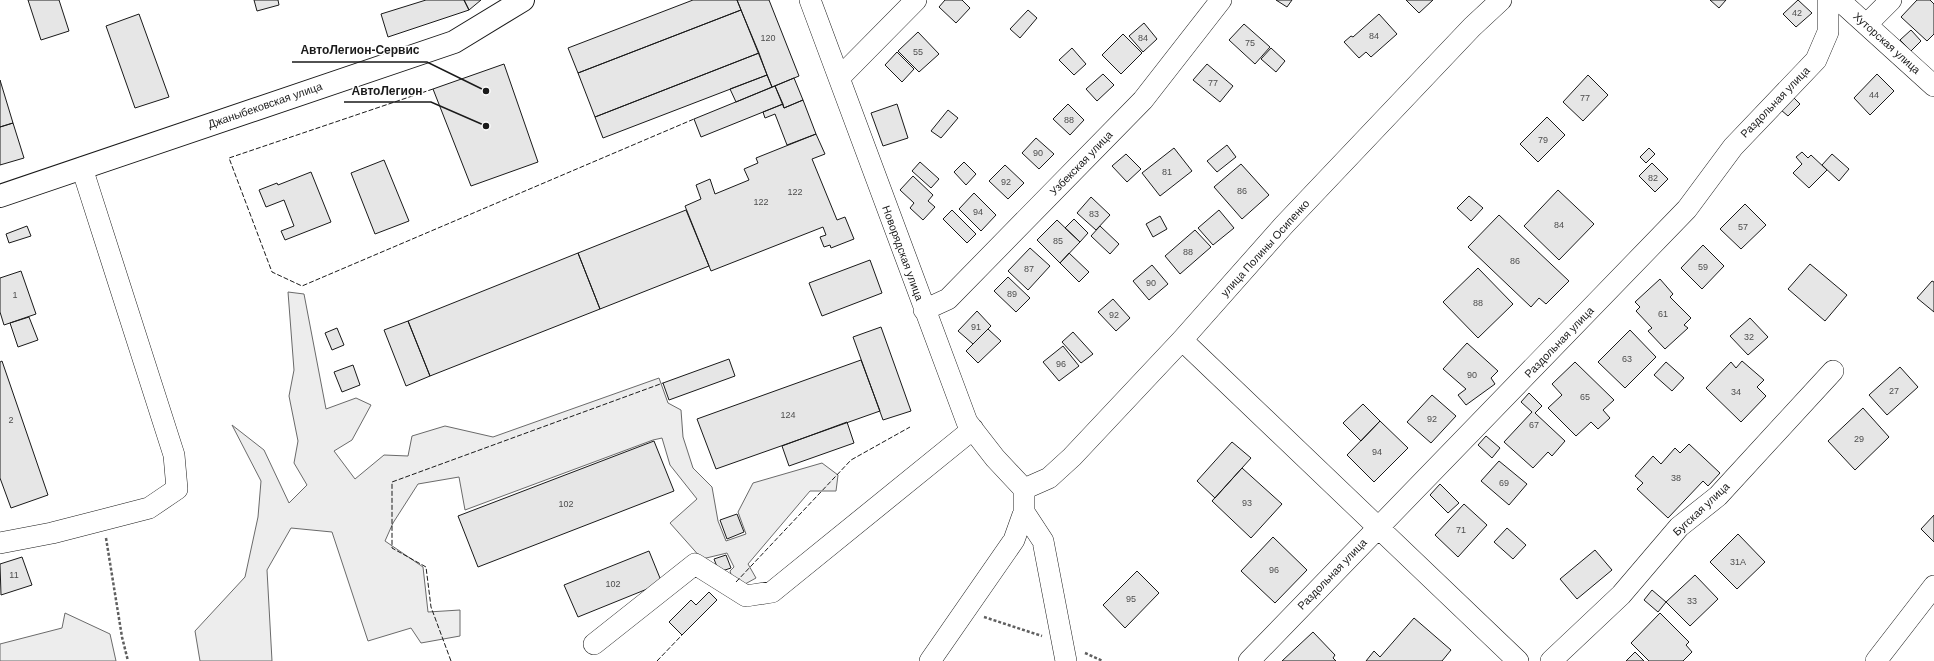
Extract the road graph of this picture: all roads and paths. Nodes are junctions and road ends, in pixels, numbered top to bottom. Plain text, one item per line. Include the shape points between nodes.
1 (523, 0) edge
2 (810, 0) edge
3 (916, 0) edge
4 (1221, 0) edge
5 (1501, 0) edge
6 (1828, 0) edge
7 (1839, 0) edge
8 (1891, 0) edge
9 (1867, 24) junction
10 (839, 78) junction
11 (1934, 86) edge
12 (82, 168) junction
13 (0, 196) edge
14 (924, 310) junction
15 (1182, 340) junction
16 (1833, 371) dead end
17 (973, 429) junction
18 (1024, 489) junction
19 (1024, 512) junction
20 (103, 520) junction
21 (1378, 527) junction
22 (0, 543) edge
23 (1934, 586) edge
24 (965, 610) junction
25 (594, 644) dead end
26 (1064, 652) edge
27 (128, 661) edge
28 (930, 661) edge
29 (1103, 661) edge
30 (1249, 661) edge
31 (1518, 661) edge
32 (1551, 661) edge
33 (1876, 661) edge

1 - 12 main road, Джаныбековская улица via 454,42
2 - 10 street, Новорядская улица
3 - 10 street
4 - 14 street, Узбекская улица via 1143,100 948,299
5 - 15 street, улица Полины Осипенко via 1472,27 1284,225
6 - 21 street, Раздольная улица via 1828,32 1816,60 1733,146 1687,210
7 - 9 street, Хуторская улица
8 - 9 street
9 - 11 street, Хуторская улица
10 - 14 street, Новорядская улица
12 - 13 main road, Джаныбековская улица
12 - 20 street via 174,455 177,489 149,508
14 - 17 street, Новорядская улица via 967,422
15 - 18 street, улица Полины Осипенко via 1072,457 1049,478
15 - 21 street
16 - 32 street, Бугская улица via 1718,496 1679,527 1621,594
17 - 18 street, Новорядская улица via 994,458
17 - 25 street via 772,592 746,596 695,564
18 - 19 street
19 - 24 street via 1014,540
19 - 26 street via 1043,541
20 - 22 street via 52,534
20 - 27 path
21 - 30 street, Раздольная улица
21 - 31 street
23 - 33 street
24 - 26 path
24 - 28 street
26 - 29 path

